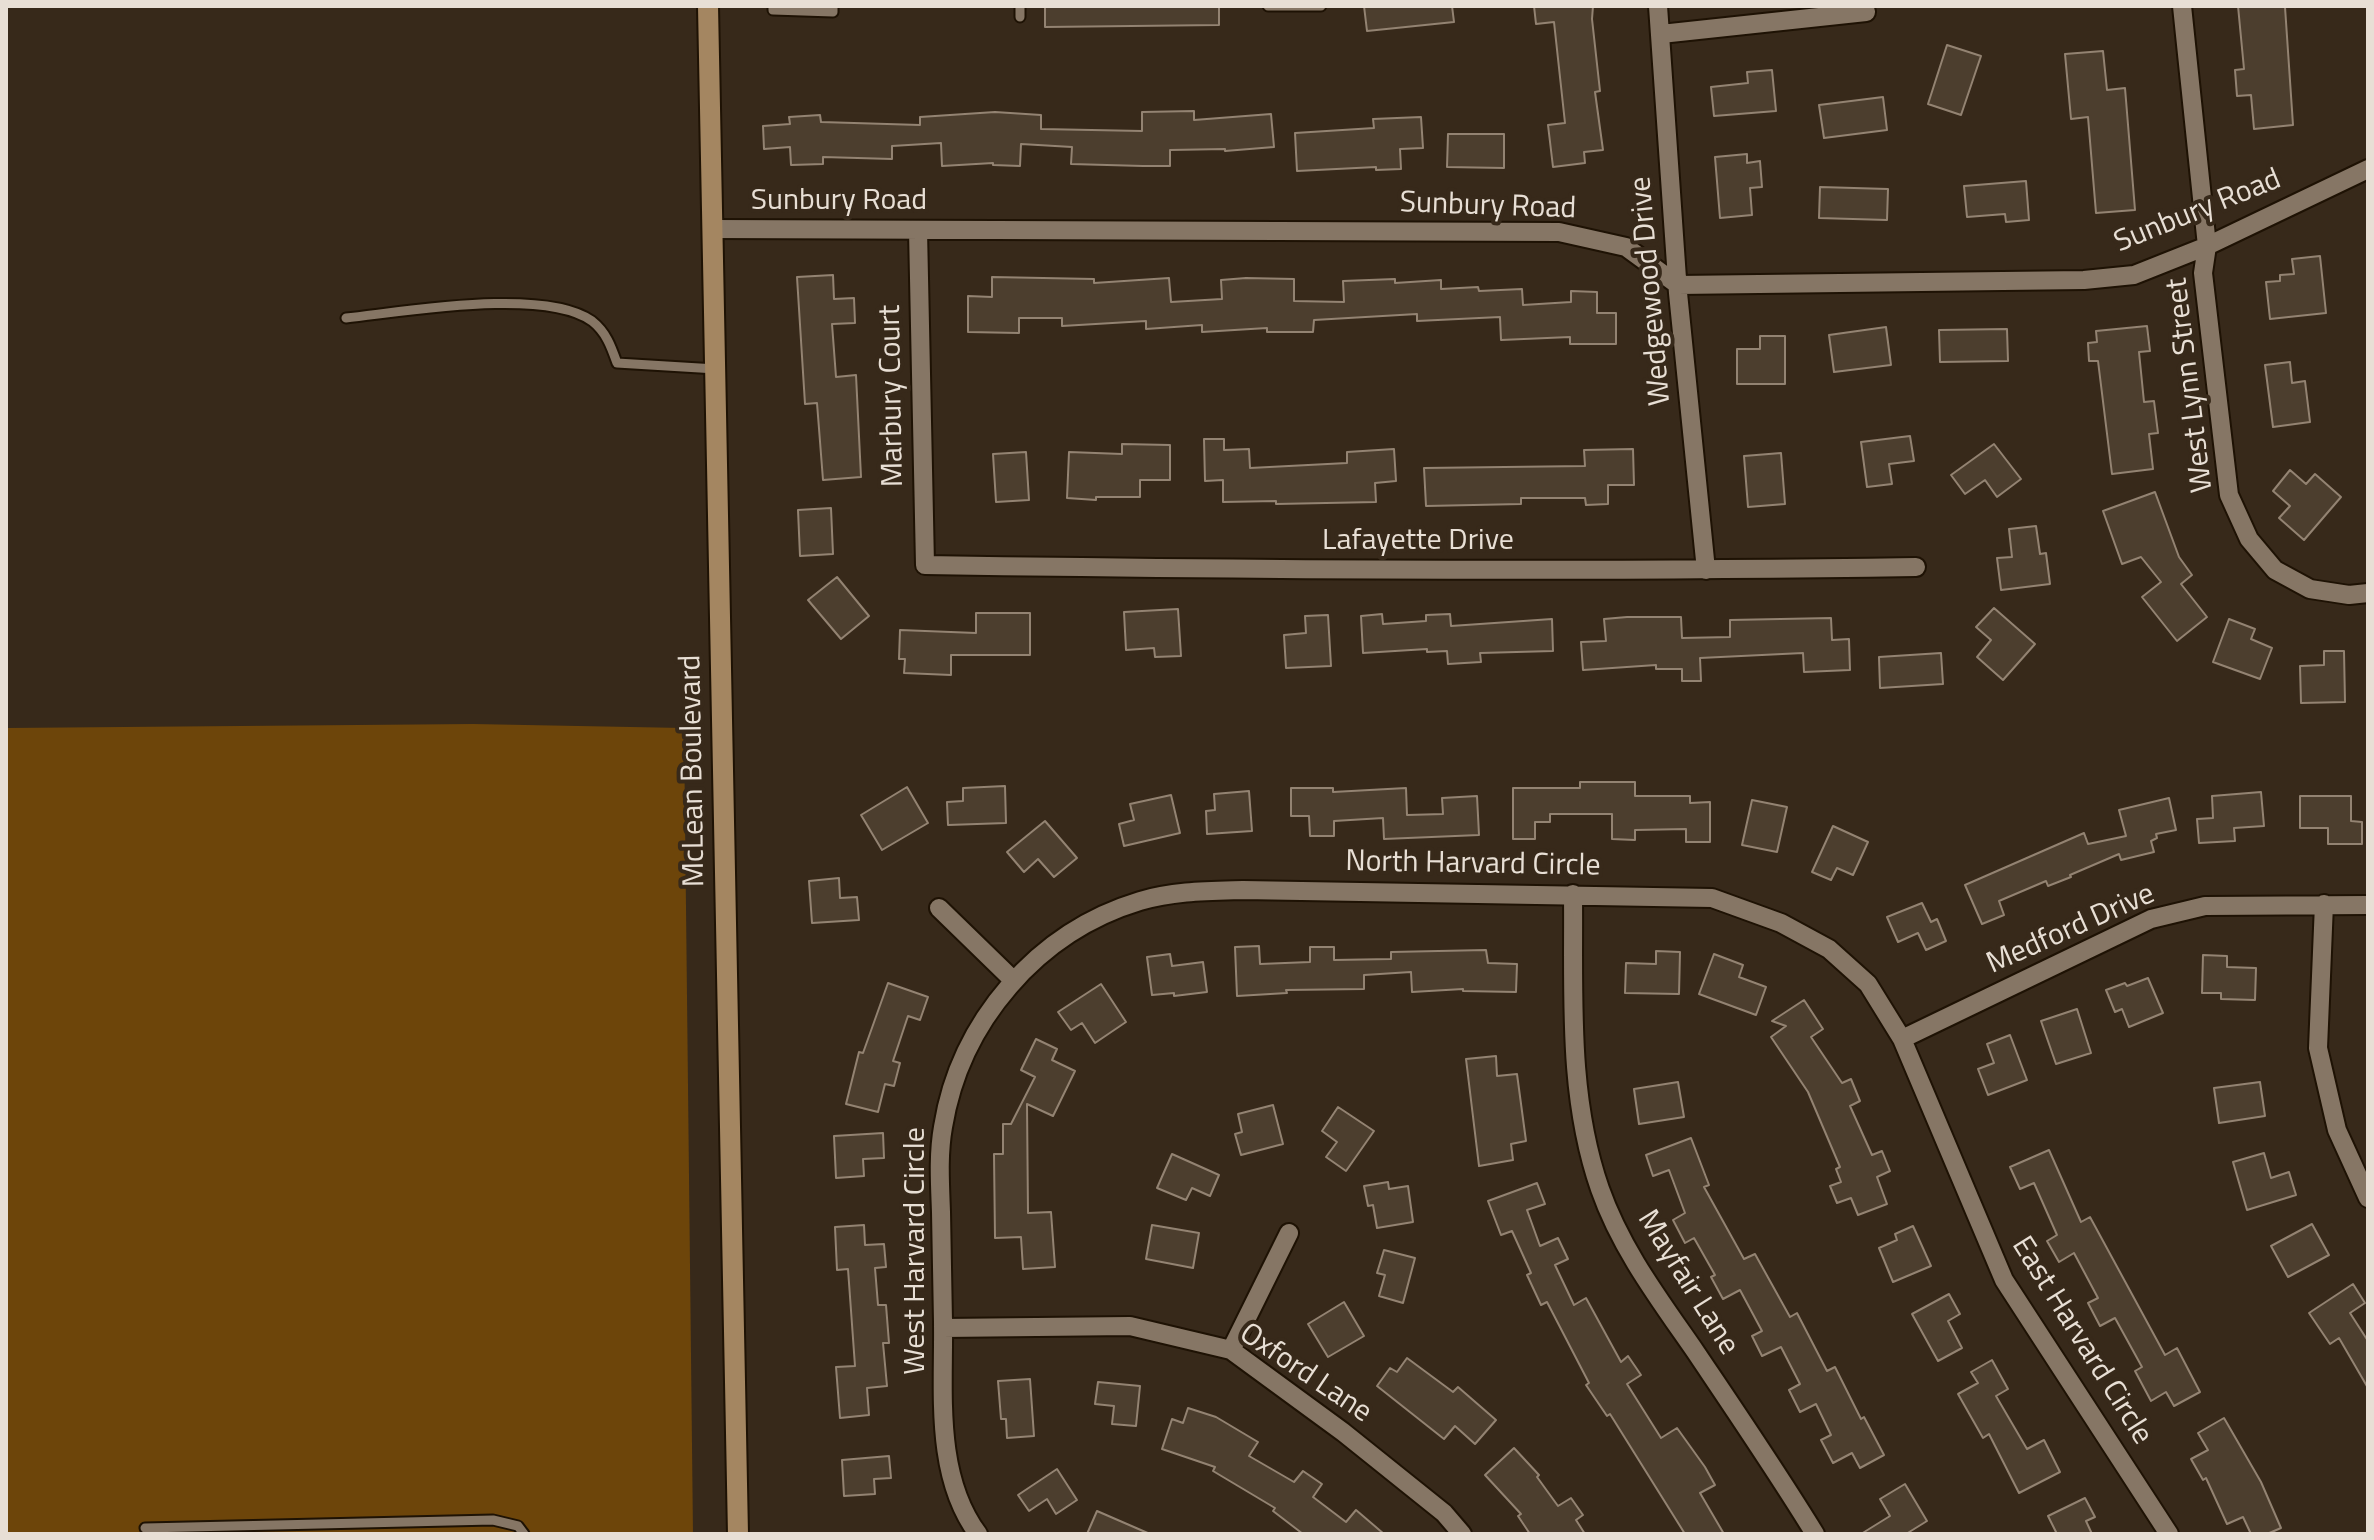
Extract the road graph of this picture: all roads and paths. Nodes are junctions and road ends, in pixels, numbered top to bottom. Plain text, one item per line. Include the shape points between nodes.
1 (708, 6) edge
2 (773, 6) edge
3 (833, 6) edge
4 (1268, 6) edge
5 (1321, 6) edge
6 (1658, 6) edge
7 (2182, 6) edge
8 (1866, 12) dead end
9 (1661, 34) junction
10 (2368, 169) edge
11 (713, 229) junction
12 (918, 230) junction
13 (2207, 246) junction
14 (1678, 285) junction
15 (346, 318) dead end
16 (716, 369) junction
17 (924, 561) joint
18 (1916, 567) dead end
19 (1706, 570) junction
20 (2368, 593) edge
21 (1573, 894) junction
22 (2324, 904) junction
23 (2368, 905) edge
24 (939, 908) dead end
25 (1013, 980) junction
26 (1902, 1039) junction
27 (2368, 1198) edge
28 (1289, 1233) dead end
29 (943, 1328) junction
30 (1231, 1350) junction
31 (145, 1528) dead end
32 (524, 1534) edge
33 (738, 1534) edge
34 (978, 1534) edge
35 (1462, 1534) edge
36 (1815, 1534) edge
37 (2169, 1534) edge

1 - 11 main road, McLean Boulevard
2 - 3 lane via 833,12
4 - 5 lane
6 - 9 street, Wedgewood Drive
7 - 13 street, West Lynn Street
8 - 9 street
9 - 14 street, Wedgewood Drive
10 - 13 street, Sunbury Road
11 - 12 street, Sunbury Road
11 - 16 main road, McLean Boulevard
12 - 14 street, Sunbury Road via 1559,232 1626,247
12 - 17 street, Marbury Court
13 - 14 street, Sunbury Road via 2134,275 2084,280
13 - 20 street, West Lynn Street via 2203,273 2229,495 2249,539 2275,570 2310,589
14 - 19 street, Wedgewood Drive
15 - 16 lane via 467,306 548,307 572,312 599,327 617,363
16 - 33 main road, McLean Boulevard
17 - 19 street, Lafayette Drive via 1222,569
18 - 19 street, Lafayette Drive
21 - 25 street, North Harvard Circle via 1172,894 1094,920 1044,952
21 - 26 street, North Harvard Circle via 1712,898 1781,923 1829,949 1868,984
21 - 36 street, Mayfair Lane via 1578,1097 1600,1189 1633,1261
22 - 23 street, Medford Drive
22 - 26 street, Medford Drive via 2205,906 2151,919
22 - 27 street via 2318,1048 2337,1130
24 - 25 street
25 - 29 street, West Harvard Circle via 969,1045 943,1127
26 - 37 street, East Harvard Circle via 2004,1280
28 - 30 street
29 - 30 street, Oxford Lane via 1130,1326
29 - 34 street, West Harvard Circle via 945,1438 951,1474
30 - 35 street, Oxford Lane via 1343,1432 1444,1513
31 - 32 lane via 493,1520 518,1526

